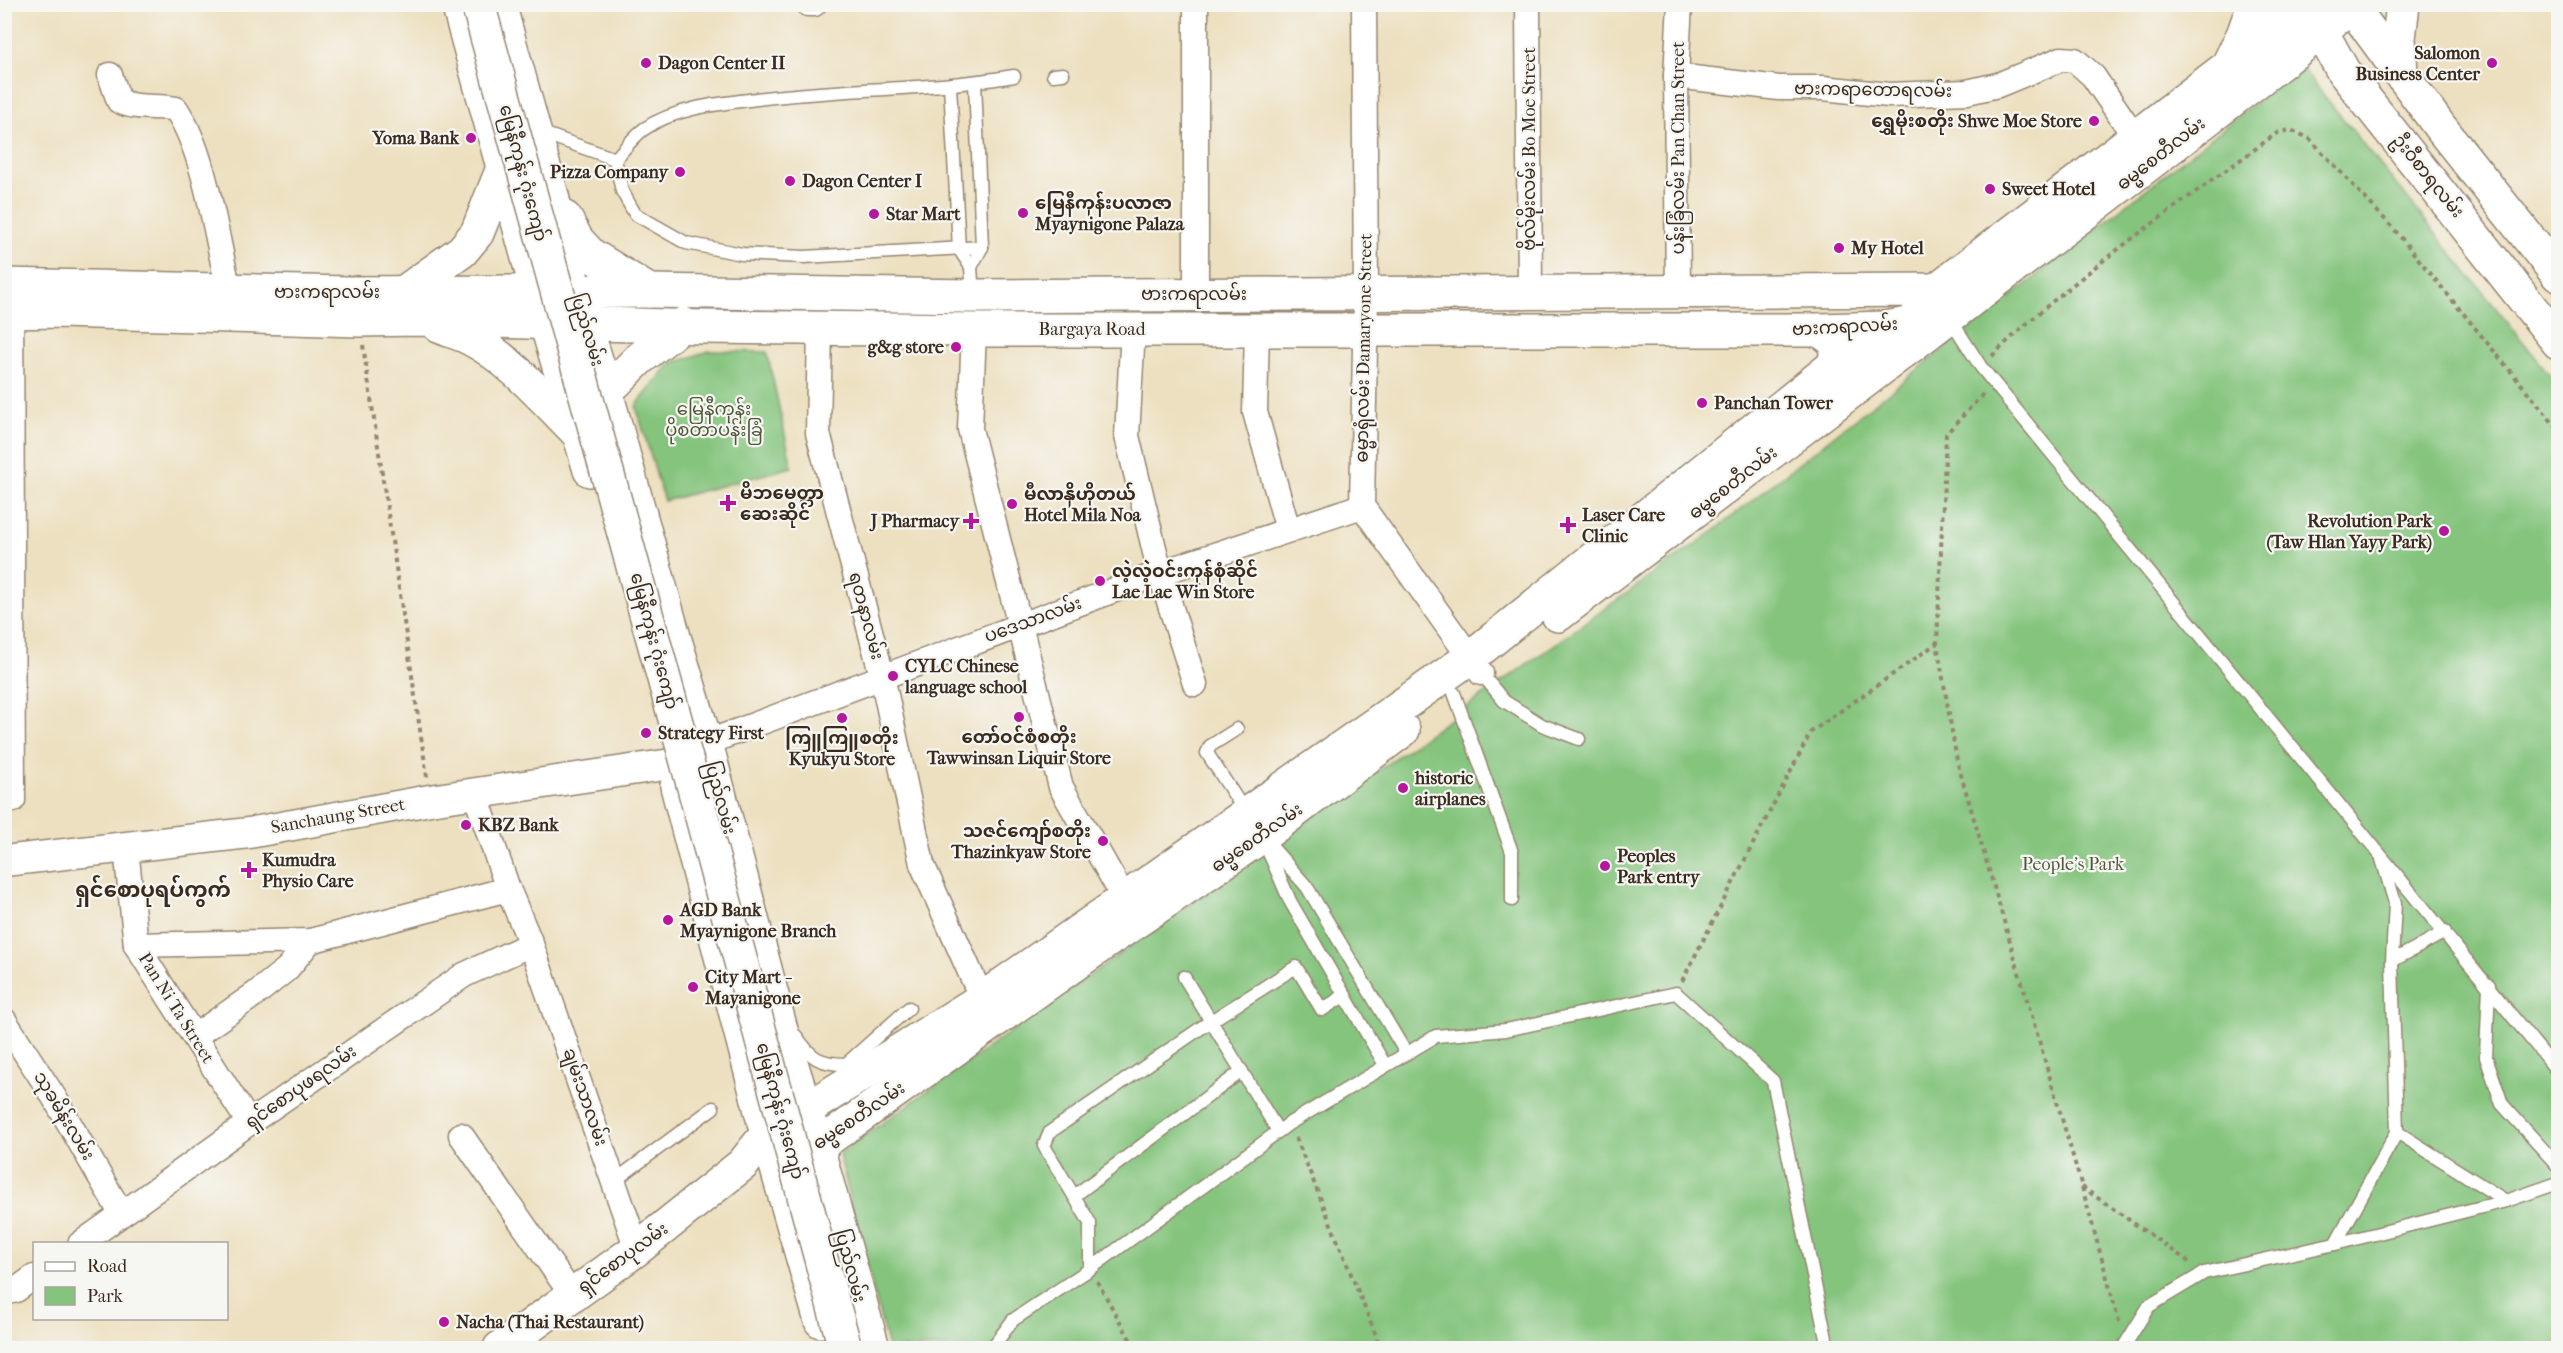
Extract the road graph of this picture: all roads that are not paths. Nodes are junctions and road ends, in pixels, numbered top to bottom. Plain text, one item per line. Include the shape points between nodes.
1 (458, 4) edge
2 (478, 4) edge
3 (499, 4) edge
4 (808, 4) edge
5 (814, 4) edge
6 (1196, 4) edge
7 (1364, 4) edge
8 (1528, 4) edge
9 (1680, 4) edge
10 (2254, 4) edge
11 (2403, 4) edge
12 (2351, 5) edge
13 (2310, 13) edge
14 (2227, 67) junction
15 (2270, 70) junction
16 (2343, 71) junction
17 (110, 75) dead end
18 (2402, 75) junction
19 (1014, 76) dead end
20 (1676, 76) junction
21 (975, 83) junction
22 (950, 85) junction
23 (535, 130) junction
24 (2135, 137) junction
25 (615, 159) junction
26 (503, 168) junction
27 (552, 196) junction
28 (982, 247) junction
29 (959, 249) junction
30 (2559, 274) edge
31 (972, 281) junction
32 (649, 291) junction
33 (1738, 291) junction
34 (575, 292) junction
35 (1678, 292) junction
36 (1196, 293) junction
37 (1530, 293) junction
38 (1365, 294) junction
39 (8, 298) edge
40 (1943, 303) junction
41 (230, 304) junction
42 (413, 305) junction
43 (541, 308) junction
44 (585, 323) junction
45 (683, 324) junction
46 (820, 328) junction
47 (1885, 328) junction
48 (1133, 329) junction
49 (1257, 329) junction
50 (974, 330) junction
51 (1365, 330) junction
52 (1820, 330) junction
53 (1740, 331) junction
54 (2559, 342) edge
55 (1833, 366) junction
56 (606, 392) junction
57 (580, 436) junction
58 (1362, 506) junction
59 (1288, 530) junction
60 (1160, 573) junction
61 (1019, 626) junction
62 (1476, 665) junction
63 (882, 676) junction
64 (1195, 684) dead end
65 (1454, 693) junction
66 (1237, 729) dead end
67 (1579, 739) dead end
68 (706, 743) junction
69 (671, 764) junction
70 (475, 793) junction
71 (13, 800) dead end
72 (1254, 825) junction
73 (126, 848) junction
74 (2379, 852) junction
75 (4, 861) edge
76 (508, 889) junction
77 (1124, 898) junction
78 (1512, 900) dead end
79 (2445, 932) junction
80 (310, 941) junction
81 (531, 944) junction
82 (136, 945) junction
83 (2392, 961) junction
84 (1184, 977) dead end
85 (2488, 985) junction
86 (1345, 995) junction
87 (982, 999) junction
88 (909, 1008) dead end
89 (4, 1020) edge
90 (1211, 1021) junction
91 (781, 1030) junction
92 (195, 1036) junction
93 (1406, 1053) junction
94 (1385, 1065) junction
95 (1242, 1071) junction
96 (2559, 1072) edge
97 (713, 1108) dead end
98 (805, 1112) junction
99 (249, 1123) junction
100 (1278, 1131) junction
101 (2397, 1132) junction
102 (461, 1135) dead end
103 (817, 1147) junction
104 (771, 1148) junction
105 (743, 1164) joint
106 (2559, 1166) edge
107 (614, 1181) junction
108 (2559, 1183) edge
109 (1074, 1196) junction
110 (2505, 1201) junction
111 (121, 1213) junction
112 (83, 1242) edge
113 (2335, 1244) junction
114 (637, 1249) junction
115 (1090, 1269) junction
116 (33, 1278) edge
117 (4, 1293) edge
118 (572, 1295) junction
119 (2124, 1346) edge
120 (500, 1348) edge
121 (828, 1348) edge
122 (844, 1348) edge
123 (873, 1348) edge
124 (992, 1348) edge
125 (1828, 1348) edge

1 - 26 main road, ပြည်လမ်း
2 - 122 main road, မြေနီကုန်း ဂုံးကျော်, bridge
3 - 23 main road, ပြည်လမ်း
4 - 5 street
6 - 36 street
7 - 38 street, ဓမ္မာရုံလမ်း Damaryone Street
8 - 37 street, ဗိုလ်မိုးလမ်း Bo Moe Street
9 - 20 street, ပန်းခြံလမ်း Pan Chan Street
10 - 14 main road
11 - 18 main road via 2399,38
12 - 13 main road, ဓမ္မစေတီလမ်း
12 - 18 main road
13 - 14 main road, ဓမ္မစေတီလမ်း
13 - 15 main road, ဓမ္မစေတီလမ်း
13 - 16 main road, ဦးဝီစာရလမ်း
14 - 24 main road, ဓမ္မစေတီလမ်း
15 - 16 main road via 2305,62
15 - 40 main road, ဓမ္မစေတီလမ်း
16 - 54 main road, ဦးဝီစာရလမ်း
17 - 41 street via 119,101 131,107 176,109 184,121 199,159
18 - 30 main road
19 - 21 lane
20 - 24 street, ဗားကရာတောရလမ်း via 1889,95 1967,92 1998,85 2061,59 2075,60 2093,76
20 - 35 street, ပန်းခြံလမ်း Pan Chan Street
21 - 22 lane
21 - 28 lane
22 - 25 lane via 804,92 722,103 679,113 644,130
22 - 29 lane
23 - 25 lane
23 - 27 main road, ပြည်လမ်း
24 - 40 main road, ဓမ္မစေတီလမ်း
25 - 29 lane via 622,191 635,214 686,243 742,254 804,257
26 - 42 main road via 477,233
26 - 43 main road, ပြည်လမ်း
27 - 32 main road via 577,240 591,255
27 - 34 main road, ပြည်လမ်း
28 - 29 lane
28 - 31 lane
29 - 31 lane
31 - 32 main road, ဗားကရာလမ်း
31 - 36 main road, ဗားကရာလမ်း
31 - 50 main road
32 - 34 main road, ဗားကရာလမ်း
33 - 35 main road, ဗားကရာလမ်း
33 - 40 main road, ဗားကရာလမ်း
33 - 53 main road via 1750,314
34 - 43 main road, ဗားကရာလမ်း
34 - 44 main road, ပြည်လမ်း
35 - 37 main road, ဗားကရာလမ်း
36 - 38 main road, ဗားကရာလမ်း
37 - 38 main road, ဗားကရာလမ်း
38 - 51 street, ဓမ္မာရုံလမ်း Damaryone Street
39 - 41 main road, ဗားကရာလမ်း
39 - 71 street
40 - 47 main road, ဗားကရာလမ်း
40 - 62 main road, ဓမ္မစေတီလမ်း
40 - 74 lane via 1981,367
41 - 42 main road, ဗားကရာလမ်း via 349,293
41 - 42 main road, ဗားကရာလမ်း via 359,320
42 - 43 main road, ဗားကရာလမ်း
42 - 57 main road via 489,350
43 - 44 main road, ဗားကရာလမ်း
43 - 57 main road, ပြည်လမ်း
44 - 45 main road
44 - 56 main road, ပြည်လမ်း
45 - 46 main road
45 - 56 main road
46 - 50 main road, Bargaya Road
46 - 63 street, ရတနာလမ်း via 818,433
47 - 52 main road, ဗားကရာလမ်း
47 - 55 main road, ဓမ္မစေတီလမ်း
48 - 49 main road, Bargaya Road
48 - 50 main road, Bargaya Road
48 - 60 street via 1127,436
49 - 51 main road, Bargaya Road
49 - 59 street via 1255,412
50 - 61 street via 970,429
51 - 53 main road, ဗားကရာလမ်း
51 - 58 street, ဓမ္မာရုံလမ်း Damaryone Street
52 - 53 main road, ဗားကရာလမ်း
52 - 55 main road via 1840,345
55 - 62 main road, ဓမ္မစေတီလမ်း
56 - 68 main road, ပြည်လမ်း
57 - 69 main road, ပြည်လမ်း
58 - 59 street, ပဒေသာလမ်း
58 - 62 street
59 - 60 street, ပဒေသာလမ်း
60 - 61 street, ပဒေသာလမ်း
60 - 64 street
61 - 63 street, ပဒေသာလမ်း
61 - 77 street via 1061,787
62 - 65 main road, ဓမ္မစေတီလမ်း
62 - 67 lane via 1504,701 1542,725
62 - 72 main road, ဓမ္မစေတီလမ်း
63 - 68 street, ပဒေသာလမ်း
63 - 87 street, ရတနာလမ်း via 922,864
65 - 72 main road, ဓမ္မစေတီလမ်း
65 - 78 lane via 1512,852
66 - 72 lane via 1210,746 1207,753
68 - 91 main road, ပြည်လမ်း
69 - 70 street, Sanchaung Street
69 - 104 main road, ပြည်လမ်း
70 - 73 street, Sanchaung Street via 249,833
70 - 76 street, ချမ်းသာလမ်း
72 - 77 main road, ဓမ္မစေတီလမ်း
72 - 86 lane via 1290,901
72 - 93 lane via 1307,887
72 - 103 main road, ဓမ္မစေတီလမ်း via 1110,939
73 - 75 street, Sanchaung Street
73 - 82 street, Pan Ni Ta Street
74 - 79 lane
74 - 83 lane via 2395,903
76 - 80 street
76 - 81 street, ချမ်းသာလမ်း
77 - 87 main road, ဓမ္မစေတီလမ်း
79 - 83 lane
79 - 85 lane
80 - 82 street
80 - 92 street via 287,969
81 - 99 street, ရှင်စောပုဖရလမ်း via 465,975
81 - 107 street, ချမ်းသာလမ်း
82 - 92 street, Pan Ni Ta Street
83 - 101 lane
84 - 90 lane
85 - 96 lane
85 - 106 lane via 2486,1057 2502,1104
86 - 90 lane via 1322,1010 1296,967
86 - 94 lane
87 - 98 main road, ဓမ္မစေတီလမ်း
88 - 91 lane via 846,1064 826,1064 806,1051 791,1029
89 - 111 street, သုခမိန်းလမ်း
90 - 95 lane
90 - 109 lane via 1050,1132 1044,1146
91 - 98 main road, ပြည်လမ်း
92 - 99 street, Pan Ni Ta Street
93 - 94 lane
93 - 125 lane via 1436,1036 1506,1030 1676,993 1773,1081
94 - 100 lane
95 - 100 lane
95 - 109 lane
97 - 107 lane
98 - 103 main road, ပြည်လမ်း
98 - 104 main road, ဓမ္မစေတီလမ်း
99 - 111 street, ရှင်စောပုဖရလမ်း
100 - 115 lane
101 - 110 lane
101 - 113 lane
102 - 118 street
103 - 104 main road, ဓမ္မစေတီလမ်း
103 - 123 main road, ပြည်လမ်း
104 - 105 main road, ဓမ္မစေတီလမ်း
104 - 121 main road, ပြည်လမ်း
105 - 114 main road, ရှင်စောပုလမ်း
107 - 114 street, ချမ်းသာလမ်း
108 - 110 lane
109 - 115 lane via 1090,1223
110 - 113 lane
111 - 112 street, ရှင်စောပုဖရလမ်း
113 - 119 lane via 2205,1273 2149,1306
114 - 118 main road, ရှင်စောပုလမ်း
115 - 124 lane via 1013,1320
116 - 117 street
118 - 120 main road, ရှင်စောပုလမ်း

